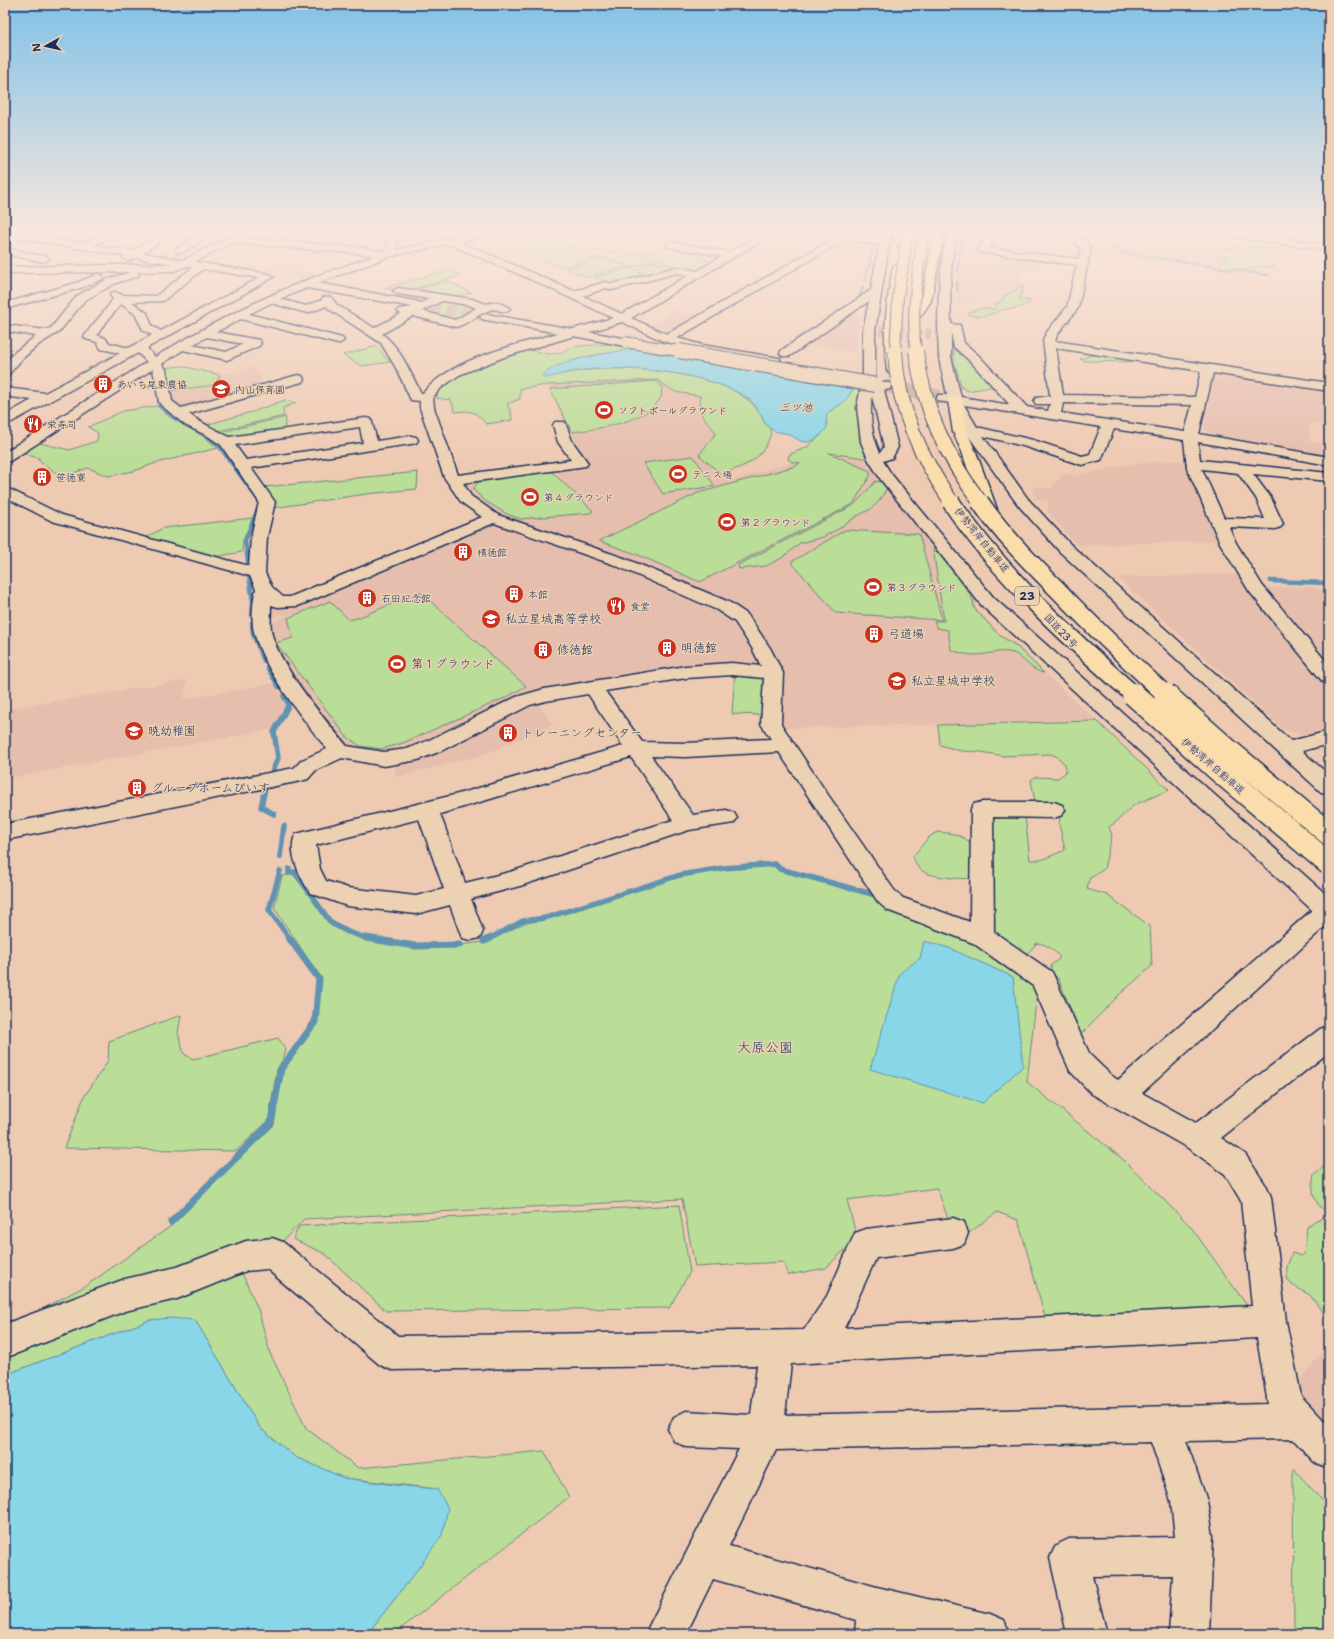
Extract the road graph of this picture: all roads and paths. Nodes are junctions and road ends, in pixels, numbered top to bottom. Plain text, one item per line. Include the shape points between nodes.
1 (71, 309) edge
2 (111, 309) edge
3 (135, 309) edge
4 (209, 309) edge
5 (251, 309) edge
6 (337, 309) edge
7 (411, 309) tunnel mouth
8 (417, 309) edge
9 (481, 309) tunnel mouth
10 (490, 309) edge
11 (505, 309) tunnel mouth
12 (602, 309) edge
13 (638, 309) edge
14 (718, 309) edge
15 (849, 309) edge
16 (875, 309) edge
17 (891, 309) edge
18 (896, 309) edge
19 (916, 309) edge
20 (917, 309) edge
21 (920, 309) edge
22 (945, 309) edge
23 (1071, 309) edge
24 (485, 313) junction
25 (917, 314) junction
26 (240, 315) junction
27 (621, 319) junction
28 (557, 322) dead end
29 (5, 328) edge
30 (70, 330) dead end
31 (941, 331) junction
32 (52, 332) junction
33 (205, 333) junction
34 (374, 333) junction
35 (571, 333) junction
36 (162, 335) junction
37 (667, 339) junction
38 (338, 340) dead end
39 (13, 341) dead end
40 (34, 342) junction
41 (1051, 344) junction
42 (181, 346) junction
43 (135, 350) junction
44 (786, 353) dead end
45 (154, 364) junction
46 (6, 369) edge
47 (1208, 369) junction
48 (298, 379) dead end
49 (877, 383) junction
50 (1329, 387) edge
51 (5, 392) edge
52 (427, 396) junction
53 (940, 397) tunnel mouth
54 (1057, 399) junction
55 (955, 400) junction
56 (1200, 401) junction
57 (28, 402) junction
58 (5, 404) edge
59 (1025, 406) junction
60 (179, 413) junction
61 (1054, 415) junction
62 (70, 417) junction
63 (5, 420) edge
64 (1110, 424) junction
65 (560, 425) dead end
66 (969, 426) junction
67 (1191, 437) junction
68 (411, 440) dead end
69 (226, 442) junction
70 (371, 446) junction
71 (5, 458) edge
72 (874, 459) junction
73 (1329, 461) edge
74 (1193, 464) junction
75 (242, 465) junction
76 (1243, 470) junction
77 (1329, 477) edge
78 (453, 480) junction
79 (5, 491) edge
80 (990, 509) junction
81 (493, 518) junction
82 (1218, 522) junction
83 (256, 573) junction
84 (265, 590) junction
85 (774, 673) junction
86 (1329, 677) edge
87 (593, 687) junction
88 (1329, 737) edge
89 (785, 745) junction
90 (636, 748) junction
91 (1286, 749) junction
92 (340, 751) junction
93 (1329, 787) edge
94 (427, 809) junction
95 (1054, 810) dead end
96 (726, 818) dead end
97 (686, 823) junction
98 (1329, 829) edge
99 (5, 832) edge
100 (1329, 834) edge
101 (1329, 864) edge
102 (1329, 869) edge
103 (457, 894) junction
104 (1329, 911) edge
105 (471, 932) dead end
106 (982, 936) junction
107 (1329, 1037) edge
108 (1120, 1096) junction
109 (1198, 1139) junction
110 (953, 1233) dead end
111 (1270, 1321) junction
112 (5, 1341) edge
113 (814, 1346) junction
114 (776, 1348) junction
115 (1300, 1421) junction
116 (1162, 1424) junction
117 (686, 1429) dead end
118 (766, 1433) junction
119 (1329, 1451) edge
120 (1193, 1554) junction
121 (704, 1558) junction
122 (876, 1620) edge
123 (665, 1634) edge
124 (990, 1634) edge
125 (1087, 1634) edge
126 (1189, 1634) edge

1 - 32 street
2 - 43 street via 88,331 90,337 101,340 105,346
3 - 36 street via 140,313 150,332
4 - 36 street
5 - 26 street
6 - 34 street
7 - 34 street
8 - 24 street via 456,324
9 - 24 street
10 - 24 street
11 - 28 street
12 - 27 street
13 - 27 street
14 - 37 street
15 - 44 street
16 - 49 street
17 - 102 highway, 国道23号 / 23 via 891,362 897,397 923,460 946,500 971,534 1073,643 1230,786
18 - 101 highway, 伊勢湾岸自動車道, bridge via 894,355 902,402 927,464 973,532 1066,633 1199,753
19 - 100 highway, 伊勢湾岸自動車道, bridge via 914,322 919,372 926,402 936,428 948,455 1002,529 1039,572 1089,623 1161,690
20 - 25 highway, 23
21 - 25 highway
22 - 31 street
23 - 41 street via 1051,334
24 - 35 street
25 - 80 highway, 23 via 920,363 934,417 956,462
26 - 33 street
26 - 38 street
27 - 35 street
27 - 37 street
29 - 32 street
30 - 32 street
31 - 55 street
31 - 59 street via 956,327 958,344
32 - 40 street
33 - 42 street
33 - 42 street via 255,343 227,356
34 - 52 street via 392,350 416,397
35 - 49 street, bridge
35 - 52 street via 500,354 455,372
36 - 43 street
37 - 49 street
39 - 40 street
40 - 46 street
41 - 47 street
41 - 54 street
42 - 45 street
43 - 45 street
43 - 57 street via 47,397
45 - 60 street via 160,369 166,402
45 - 62 street
47 - 50 street
47 - 56 street
48 - 60 street
49 - 72 street via 864,407 868,442
49 - 72 street via 891,447 887,455
51 - 57 street
52 - 78 street via 427,408
53 - 55 street
54 - 56 street
54 - 59 street
54 - 61 street
55 - 59 street
55 - 66 street
55 - 80 highway via 960,432
56 - 67 street
57 - 58 street
57 - 62 street via 49,413
57 - 63 street
59 - 61 street
60 - 69 street
61 - 64 street
62 - 71 street
64 - 66 street via 1096,457 1082,461
64 - 67 street
65 - 78 street via 565,442 581,463
66 - 91 street via 1023,502 1066,549
67 - 73 street
67 - 74 street
68 - 70 street
69 - 70 street via 366,422
69 - 75 street
70 - 75 street
72 - 104 street via 988,602
74 - 76 street
74 - 82 street
75 - 83 street via 267,502 259,537
76 - 77 street
76 - 82 street via 1263,498 1275,524
78 - 81 street via 466,499
79 - 83 street via 57,518
80 - 98 highway, 23 via 1016,542 1094,625
81 - 84 street via 292,602 278,602
81 - 85 street via 618,561 723,606 741,618
82 - 86 street via 1255,587
83 - 84 street
84 - 92 street via 262,630 268,647 280,670
85 - 87 street via 732,669 686,672
85 - 89 street via 771,724
87 - 90 street
87 - 92 street via 523,701 411,755 384,758
88 - 91 street
89 - 90 street via 685,750
89 - 106 street via 886,896 895,904
90 - 94 street
90 - 97 street
91 - 93 street
92 - 99 street via 309,765 301,774
94 - 103 street
94 - 103 street via 304,840 308,869 318,887 347,897 416,905
95 - 106 street via 982,809
96 - 97 street
97 - 103 street via 512,880
103 - 105 street
104 - 108 street
106 - 108 street via 1043,979 1080,1063 1102,1085
107 - 109 street
108 - 109 street
109 - 111 street via 1235,1164 1256,1197
110 - 113 street via 866,1244 838,1307
111 - 113 street
111 - 115 street via 1285,1405
112 - 114 street via 125,1295 177,1283 246,1256 272,1253 392,1353
113 - 114 street
114 - 118 street
115 - 116 street
115 - 119 street
116 - 118 street
116 - 120 street via 1189,1501 1194,1536
117 - 118 street
118 - 121 street
120 - 125 street via 1069,1558
120 - 126 street
121 - 122 street
121 - 123 street
122 - 124 street

